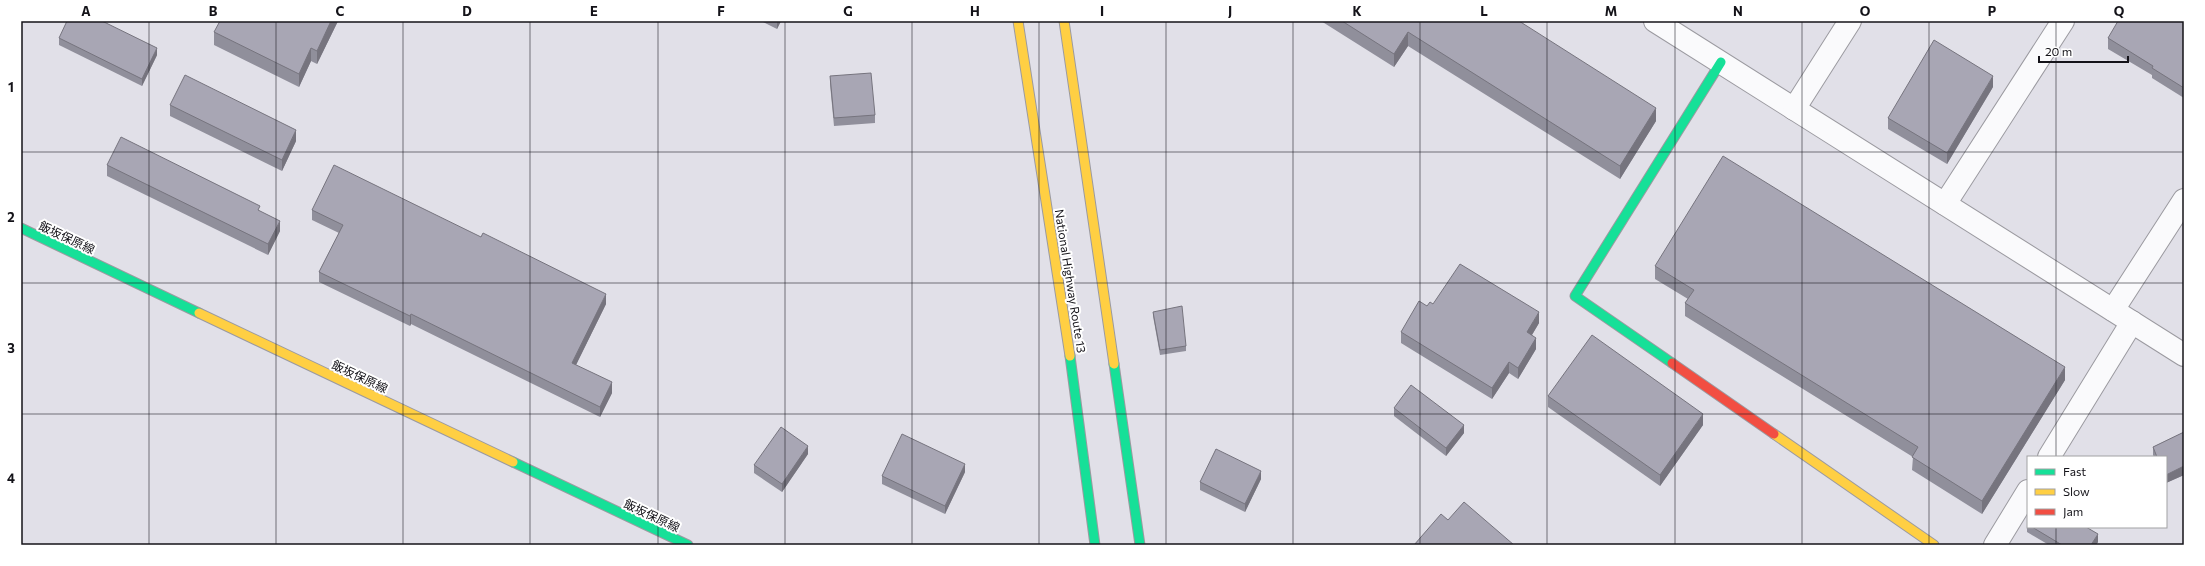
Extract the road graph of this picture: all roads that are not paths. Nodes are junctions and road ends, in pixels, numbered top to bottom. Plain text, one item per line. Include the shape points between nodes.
1 (1018, 21) edge
2 (1064, 21) edge
3 (1655, 21) edge
4 (1850, 21) edge
5 (2063, 21) edge
6 (1720, 62) junction
7 (1794, 109) junction
8 (2184, 200) edge
9 (1945, 204) junction
10 (21, 228) edge
11 (2113, 310) junction
12 (2132, 322) junction
13 (2184, 355) edge
14 (2050, 456) edge
15 (2027, 493) edge
16 (688, 545) edge
17 (1095, 545) edge
18 (1140, 545) edge
19 (1934, 545) edge
20 (1995, 545) edge

1 - 17 main road, National Highway Route 13 via 1066,318
2 - 18 main road
3 - 6 street
4 - 7 street
5 - 9 street
6 - 7 street
6 - 19 main road via 1575,296
7 - 9 street
8 - 11 street
9 - 11 street
10 - 16 main road, 飯坂保原線
11 - 12 street
12 - 13 street
12 - 14 street
15 - 20 street

